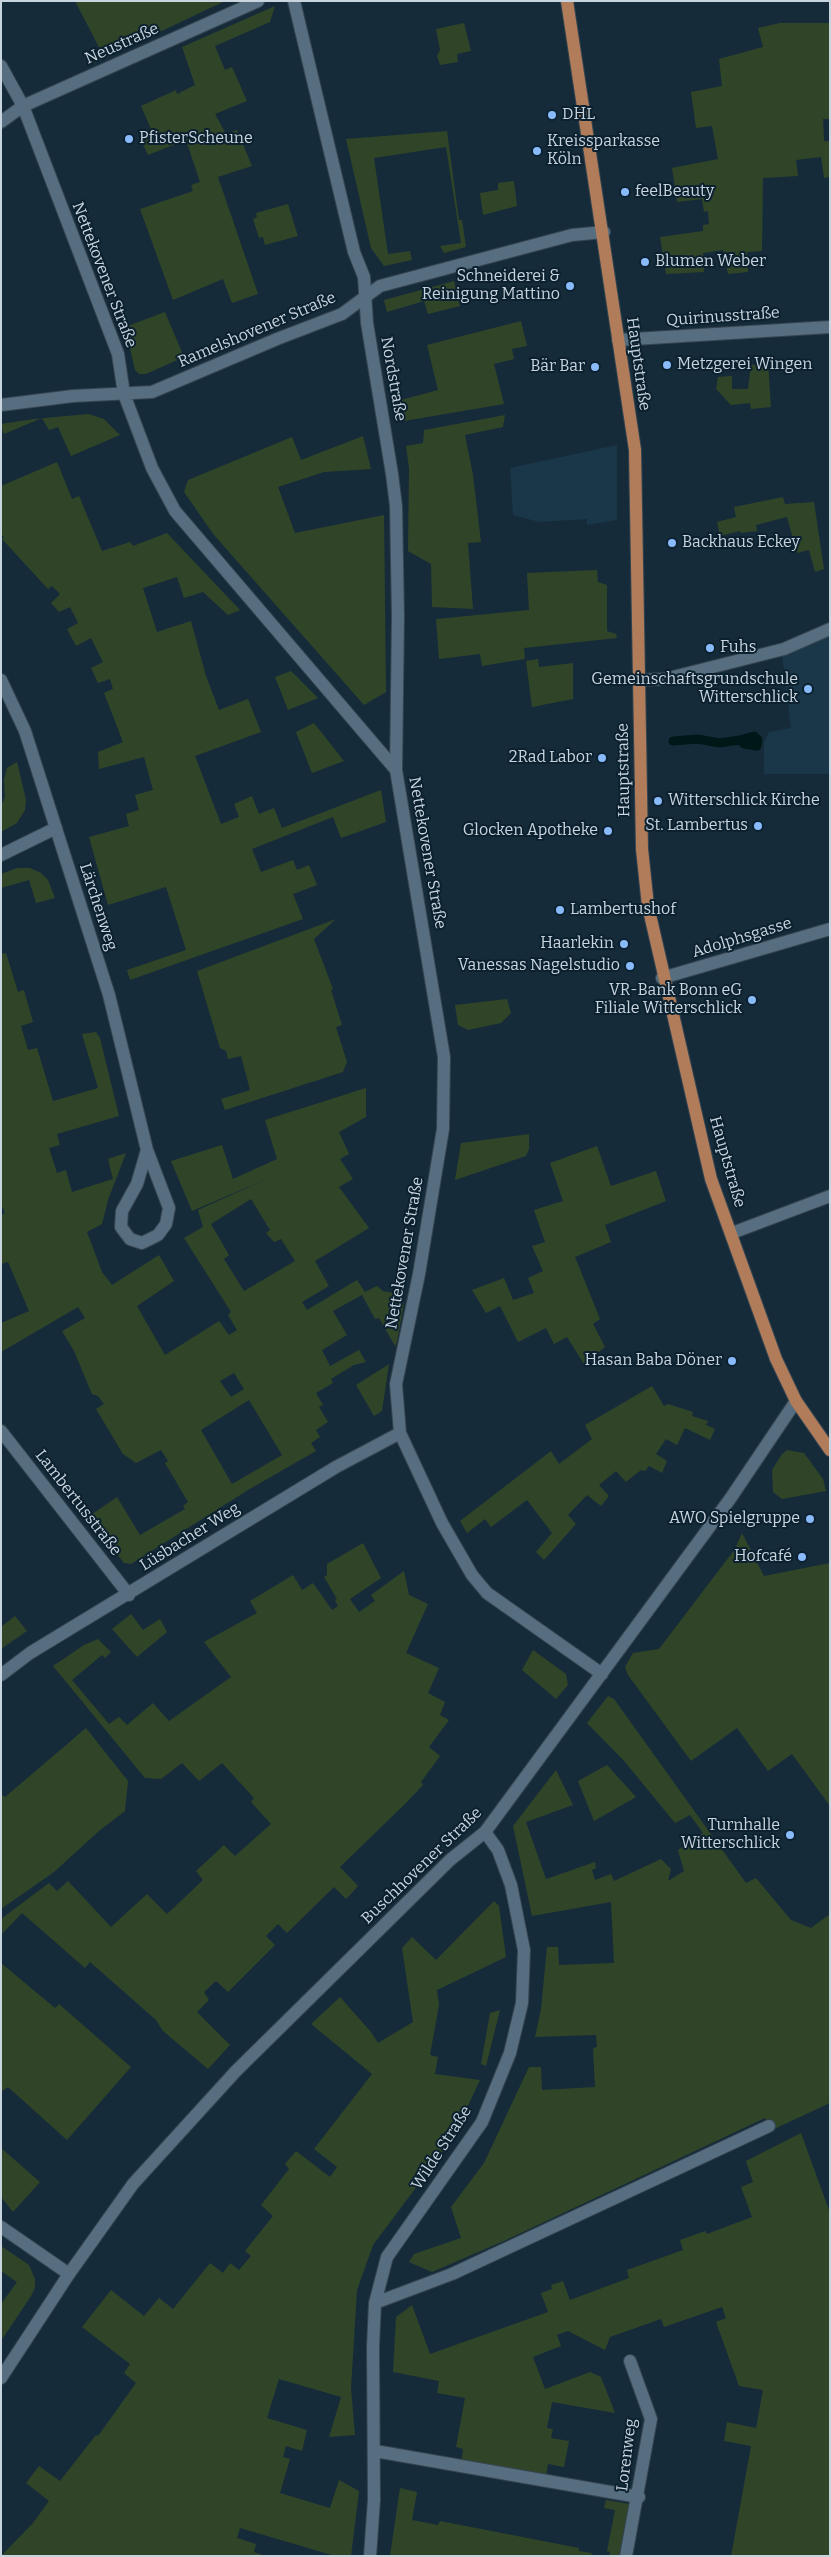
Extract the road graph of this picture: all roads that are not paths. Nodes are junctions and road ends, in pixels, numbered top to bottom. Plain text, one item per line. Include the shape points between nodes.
1 (258, 1) edge
2 (294, 1) edge
3 (567, 1) edge
4 (1, 66) edge
5 (23, 106) junction
6 (1, 122) edge
7 (604, 232) junction
8 (365, 295) junction
9 (830, 326) edge
10 (618, 340) junction
11 (124, 394) junction
12 (1, 405) edge
13 (830, 629) edge
14 (1, 680) edge
15 (640, 680) junction
16 (396, 770) junction
17 (56, 828) junction
18 (1, 855) edge
19 (830, 929) edge
20 (662, 978) junction
21 (147, 1150) junction
22 (830, 1196) edge
23 (732, 1233) junction
24 (796, 1400) junction
25 (1, 1431) edge
26 (400, 1433) junction
27 (830, 1450) edge
28 (128, 1595) junction
29 (602, 1674) junction
30 (1, 1675) edge
31 (485, 1832) junction
32 (769, 2126) dead end
33 (1, 2227) edge
34 (70, 2274) junction
35 (375, 2303) junction
36 (630, 2361) dead end
37 (1, 2378) edge
38 (375, 2451) junction
39 (639, 2497) junction
40 (370, 2556) edge
41 (626, 2556) edge

1 - 5 street, Neustraße
2 - 8 street, Nordstraße via 354,252 364,277
3 - 7 main road, Hauptstraße
4 - 5 street, Nettekovener Straße
5 - 6 street, Neustraße
5 - 11 street, Nettekovener Straße via 118,354
7 - 8 street, Ramelshovener Straße via 572,235 388,284
7 - 10 main road, Hauptstraße
8 - 11 street, Ramelshovener Straße via 342,314 152,392
8 - 16 street, Nordstraße via 396,506
9 - 10 street, Quirinusstraße
10 - 15 main road, Hauptstraße via 635,450
11 - 12 street, Ramelshovener Straße via 73,396
11 - 16 street, Nettekovener Straße via 152,468 183,523
13 - 15 street via 784,649 665,679
14 - 17 street, Lärchenweg via 25,731
15 - 20 main road, Hauptstraße via 642,849 648,906
16 - 26 street, Nettekovener Straße via 444,1057 443,1129 419,1274 396,1384
17 - 18 street
17 - 21 street, Lärchenweg via 109,995
19 - 20 street, Adolphsgasse
20 - 23 main road, Hauptstraße via 711,1179
21 - 21 street, Lärchenweg via 137,1184 122,1211 121,1227 130,1239 142,1243 158,1235 166,1224 169,1208
22 - 23 street
23 - 24 main road, Hauptstraße via 776,1359
24 - 27 main road, Hauptstraße
24 - 29 street, Buschhovener Straße via 730,1499
25 - 28 street, Lambertusstraße
26 - 28 street, Lüsbacher Weg via 336,1467
26 - 29 street, Nettekovener Straße via 442,1523 472,1576 487,1593
28 - 30 street, Lüsbacher Weg via 30,1653
29 - 31 street, Buschhovener Straße
31 - 34 street, Buschhovener Straße via 450,1860 236,2071 133,2184
31 - 35 street, Wilde Straße via 498,1850 513,1895 524,1950 522,2003 510,2053 482,2122 387,2257
32 - 35 street via 452,2274
33 - 34 street
34 - 37 street, Buschhovener Straße
35 - 38 street, Wilde Straße
36 - 39 street, Lorenweg via 651,2419
38 - 39 street
38 - 40 street, Wilde Straße
39 - 41 street, Lorenweg

